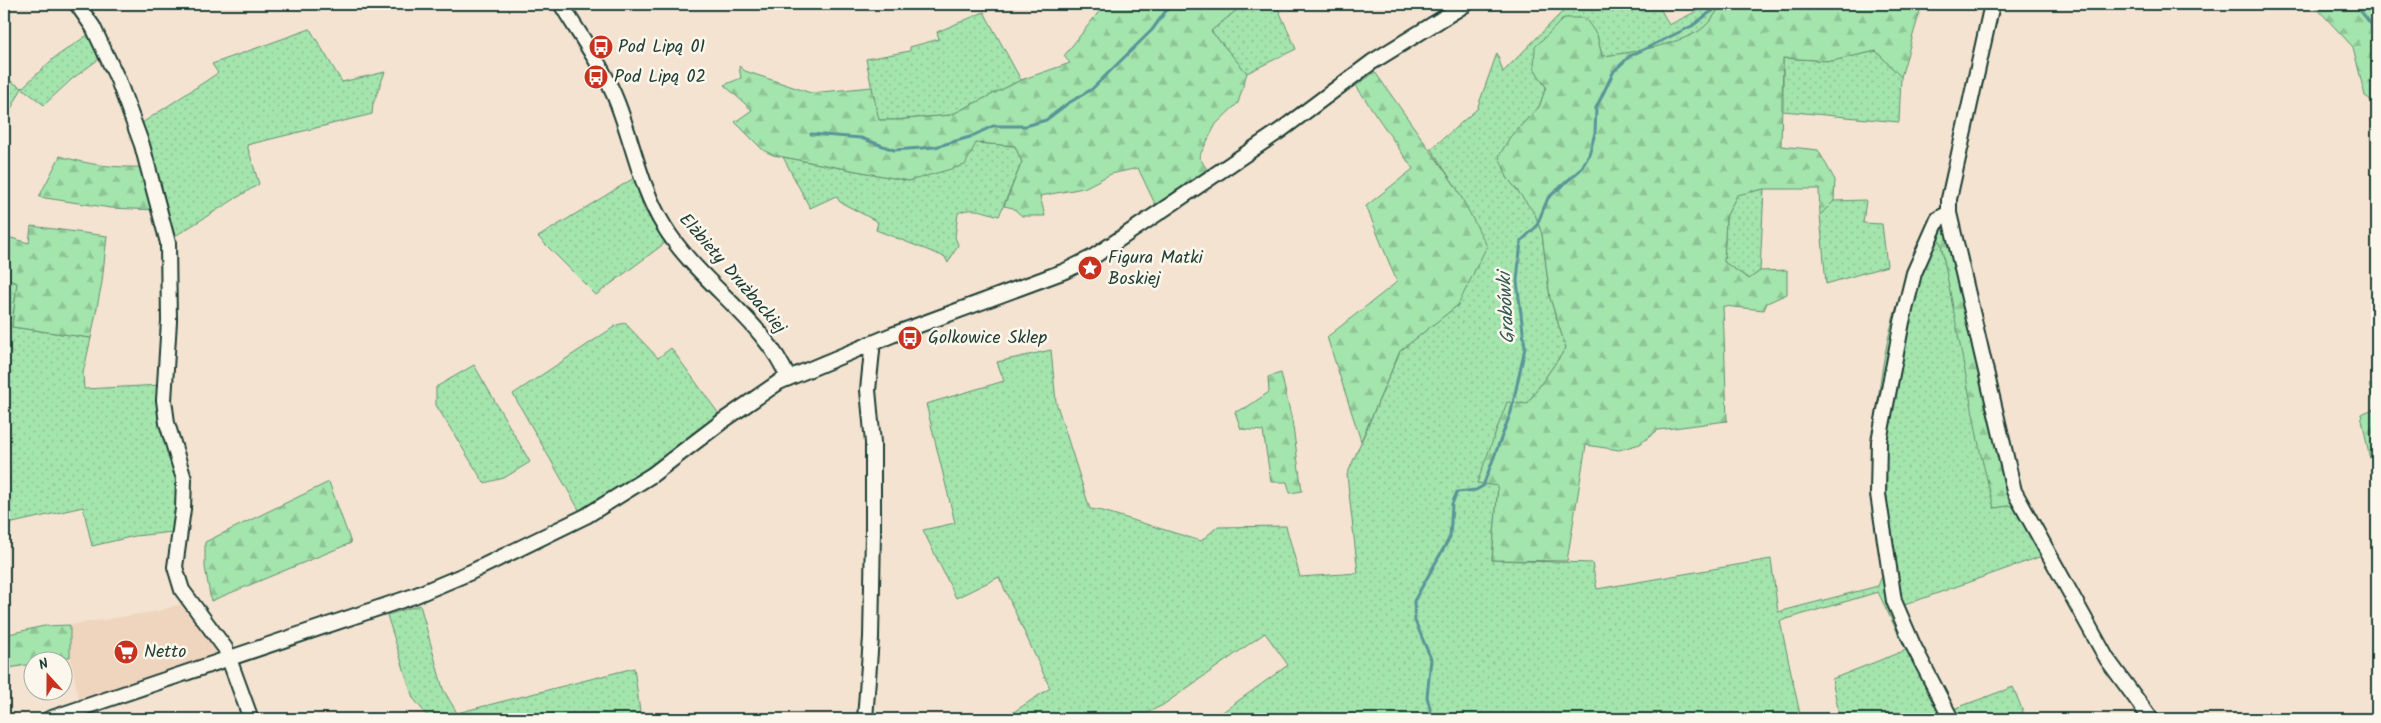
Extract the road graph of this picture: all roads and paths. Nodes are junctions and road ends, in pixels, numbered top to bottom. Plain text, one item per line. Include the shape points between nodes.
1 (77, 4) edge
2 (561, 4) edge
3 (1466, 4) edge
4 (1992, 4) edge
5 (1949, 213) junction
6 (869, 344) junction
7 (788, 378) junction
8 (230, 660) junction
9 (48, 719) edge
10 (251, 719) edge
11 (865, 719) edge
12 (1951, 719) edge
13 (2151, 719) edge

1 - 8 street via 93,27 118,80 141,143 164,223 170,262 164,400 167,423 184,479 175,567 182,590 225,648
2 - 7 street, Elżbiety Drużbackiej via 611,88 652,204 664,226 700,271 776,354
3 - 6 street via 1372,62 1281,130 1093,257 1065,271
4 - 5 street via 1949,195
5 - 12 street via 1938,219 1911,283 1879,441 1878,494 1894,601
5 - 13 street via 2014,491 2100,647
6 - 7 street
6 - 11 street via 872,351 868,390 873,443 872,638
7 - 8 street via 760,394 652,475 586,516 414,596
8 - 9 street
8 - 10 street

